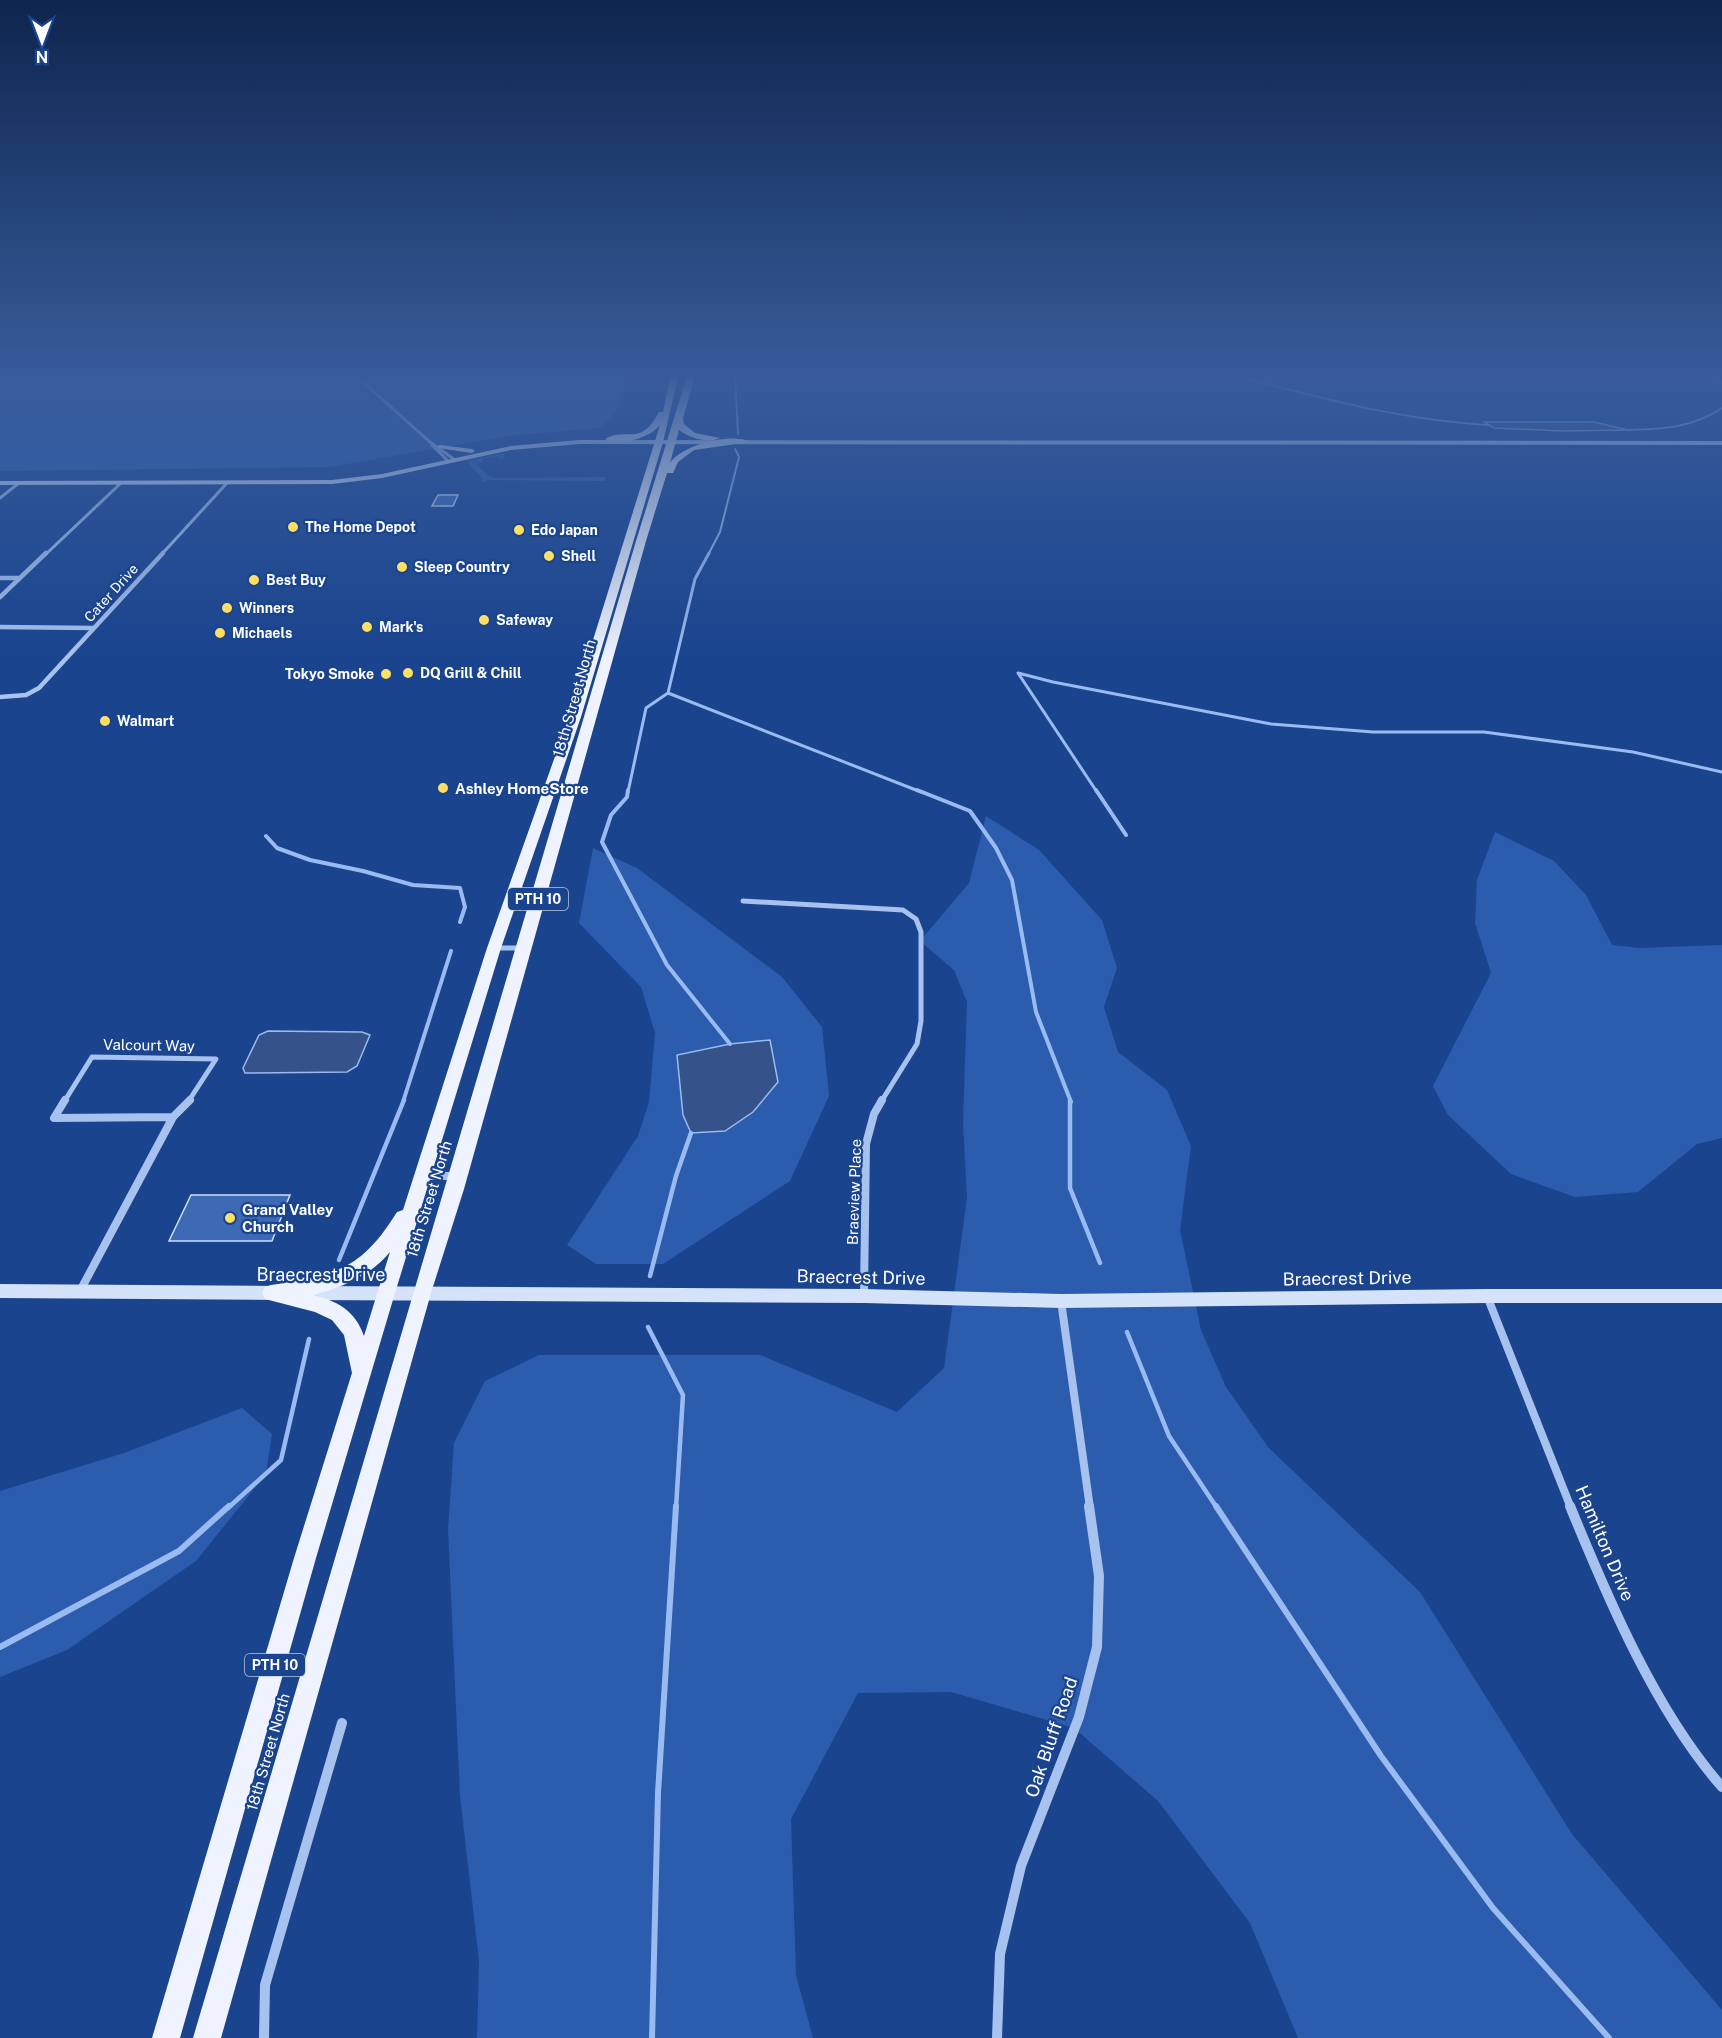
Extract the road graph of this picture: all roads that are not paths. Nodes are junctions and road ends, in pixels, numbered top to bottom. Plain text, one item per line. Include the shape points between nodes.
1 (398, 468) edge
2 (411, 468) edge
3 (651, 468) edge
4 (664, 468) edge
5 (670, 468) edge
6 (0, 483) edge
7 (19, 483) junction
8 (121, 483) junction
9 (227, 483) junction
10 (286, 483) junction
11 (0, 498) edge
12 (654, 506) junction
13 (0, 578) edge
14 (19, 578) junction
15 (0, 597) edge
16 (0, 627) edge
17 (94, 628) junction
18 (0, 697) edge
19 (743, 902) dead end
20 (494, 948) junction
21 (524, 948) junction
22 (173, 1117) junction
23 (459, 1176) junction
24 (421, 1181) junction
25 (0, 1291) edge
26 (80, 1291) junction
27 (271, 1293) junction
28 (386, 1293) junction
29 (422, 1293) junction
30 (864, 1296) junction
31 (1487, 1296) junction
32 (1722, 1296) edge
33 (1061, 1301) junction
34 (360, 1380) junction
35 (342, 1723) dead end
36 (1722, 1787) edge
37 (166, 2038) edge
38 (207, 2038) edge
39 (264, 2038) edge
40 (998, 2038) edge

1 - 10 main road
2 - 10 main road via 360,480
3 - 20 main road, 18th Street North / PTH 10 via 575,717
4 - 12 main road, 18th Street North / PTH 10
5 - 12 main road
6 - 7 main road
7 - 8 main road
7 - 11 street
8 - 9 main road
8 - 14 street
9 - 10 main road
9 - 17 street, Cater Drive
12 - 21 main road, 18th Street North / PTH 10
13 - 14 street
14 - 15 street
16 - 17 street
17 - 18 street, Cater Drive via 36,690
19 - 30 street, Braeview Place via 903,910 916,919 921,932 921,1022 917,1044 874,1114 866,1144
20 - 21 street
20 - 24 main road, 18th Street North / PTH 10
21 - 23 main road, 18th Street North / PTH 10
22 - 22 street, Valcourt Way via 90,1117 54,1118 92,1058 216,1059 192,1098
22 - 26 street, Valcourt Way
23 - 24 street
23 - 29 main road, 18th Street North / PTH 10
24 - 27 main road via 393,1234 358,1271 313,1287
24 - 28 main road, 18th Street North / PTH 10
25 - 26 main road, Braecrest Drive
26 - 27 main road, Braecrest Drive
27 - 28 main road, Braecrest Drive
27 - 34 main road via 314,1303 349,1321 356,1336
28 - 29 main road, Braecrest Drive
28 - 34 main road, 18th Street North / PTH 10
29 - 30 main road, Braecrest Drive
29 - 38 main road, 18th Street North / PTH 10
30 - 33 main road, Braecrest Drive
31 - 32 main road, Braecrest Drive
31 - 33 main road, Braecrest Drive
31 - 36 street, Hamilton Drive via 1600,1578 1664,1708
33 - 40 street, Oak Bluff Road via 1099,1576 1097,1647 1079,1717 1021,1866 1000,1954
34 - 37 main road, 18th Street North / PTH 10
35 - 39 street via 266,1985

